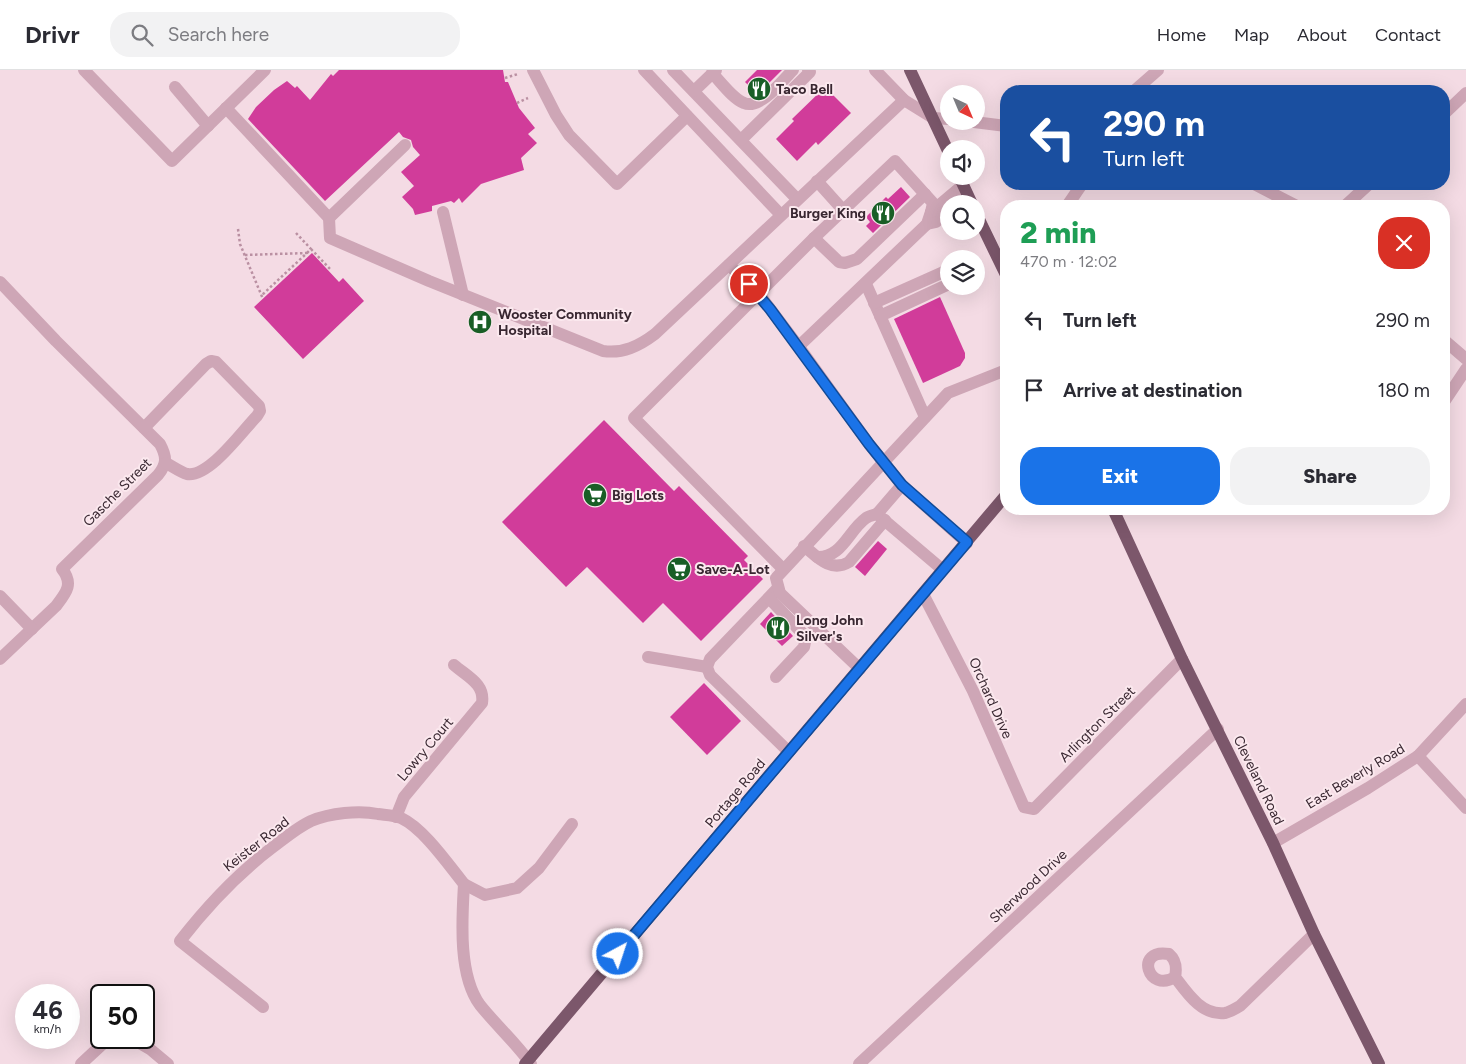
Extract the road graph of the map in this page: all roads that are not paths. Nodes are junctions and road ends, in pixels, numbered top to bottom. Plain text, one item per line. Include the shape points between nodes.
1 (84, 70) edge
2 (265, 70) edge
3 (533, 70) edge
4 (644, 70) edge
5 (673, 70) edge
6 (793, 70) edge
7 (808, 70) edge
8 (875, 70) edge
9 (910, 70) edge
10 (1158, 70) edge
11 (714, 72) edge
12 (1141, 85) edge
13 (175, 87) dead end
14 (694, 91) junction
15 (1466, 93) edge
16 (904, 100) junction
17 (226, 108) junction
18 (1450, 108) edge
19 (688, 116) junction
20 (933, 118) junction
21 (940, 119) edge
22 (985, 123) edge
23 (1000, 125) edge
24 (208, 126) junction
25 (741, 140) junction
26 (943, 140) edge
27 (405, 145) dead end
28 (817, 181) junction
29 (965, 190) edge
30 (1266, 190) edge
31 (1362, 190) edge
32 (925, 194) junction
33 (797, 199) junction
34 (1285, 200) edge
35 (1352, 200) edge
36 (843, 210) junction
37 (443, 212) dead end
38 (781, 215) junction
39 (329, 218) junction
40 (929, 218) junction
41 (940, 219) edge
42 (985, 232) edge
43 (814, 238) junction
44 (1000, 263) edge
45 (729, 265) junction
46 (940, 275) edge
47 (940, 281) edge
48 (0, 282) edge
49 (866, 284) junction
50 (940, 287) edge
51 (759, 294) junction
52 (463, 295) junction
53 (877, 310) junction
54 (1450, 345) edge
55 (799, 346) junction
56 (1466, 359) edge
57 (1466, 369) edge
58 (1000, 372) edge
59 (1450, 393) edge
60 (925, 417) junction
61 (144, 428) junction
62 (883, 462) junction
63 (166, 463) junction
64 (902, 485) junction
65 (1000, 502) edge
66 (1116, 515) edge
67 (881, 517) junction
68 (967, 542) junction
69 (804, 546) junction
70 (783, 569) junction
71 (943, 570) junction
72 (778, 588) junction
73 (923, 594) junction
74 (0, 596) edge
75 (769, 598) junction
76 (32, 629) junction
77 (648, 657) dead end
78 (0, 659) edge
79 (1182, 659) junction
80 (454, 665) dead end
81 (707, 667) junction
82 (860, 669) junction
83 (776, 677) dead end
84 (1466, 704) edge
85 (1218, 729) junction
86 (788, 752) junction
87 (1418, 756) junction
88 (1466, 808) edge
89 (1034, 809) joint
90 (396, 817) junction
91 (572, 824) dead end
92 (1273, 843) junction
93 (464, 884) junction
94 (1314, 934) junction
95 (1175, 977) dead end
96 (263, 1007) dead end
97 (97, 1049) edge
98 (150, 1049) edge
99 (528, 1063) edge
100 (81, 1064) edge
101 (168, 1064) edge
102 (859, 1064) edge
103 (1379, 1064) edge

1 - 24 street via 172,161
2 - 17 street
3 - 19 street via 570,135 617,184
4 - 19 street
5 - 14 street
6 - 11 street via 752,105 739,100
7 - 25 street via 810,72
8 - 16 street
9 - 20 main road
10 - 12 street
11 - 14 street
13 - 24 street
14 - 25 street
15 - 18 street
16 - 20 street
16 - 28 street
17 - 24 street
17 - 39 street
19 - 38 street
20 - 21 street
20 - 26 main road
22 - 23 street
25 - 33 street
27 - 39 street
28 - 33 street
28 - 36 street
29 - 40 street
30 - 34 street
31 - 35 street
32 - 36 street via 895,161
32 - 40 street via 932,202
32 - 43 street via 857,260 839,262
33 - 38 street
36 - 43 street
37 - 52 street
38 - 45 street
39 - 52 street via 330,238
40 - 41 street via 936,222
40 - 49 street
42 - 44 main road
43 - 51 street
45 - 51 street
45 - 52 street via 655,334 619,352 603,351
46 - 53 street
47 - 53 street
48 - 61 street, Gasche Street
49 - 53 street
49 - 55 street
50 - 53 street
51 - 55 street
51 - 70 street via 634,418
53 - 60 street
54 - 56 street
55 - 62 street
57 - 59 street
58 - 60 street via 948,393
60 - 62 street
61 - 63 street, Gasche Street via 160,444 166,454
61 - 63 street via 211,361 216,362 259,406 257,416 211,465 200,472 187,474
62 - 64 street
62 - 69 street
63 - 76 street, Gasche Street via 158,475 62,569 68,576 66,592
64 - 67 street
64 - 68 street
65 - 68 main road, Portage Road
66 - 79 main road, Cleveland Road
67 - 69 street via 849,562 842,566 835,567 821,560
67 - 71 street
68 - 71 main road, Portage Road
69 - 70 street
70 - 72 street via 776,578
71 - 73 main road, Portage Road
72 - 75 street
72 - 82 street
73 - 82 main road, Portage Road
73 - 89 street, Orchard Drive via 973,691 1024,806
74 - 76 street
75 - 81 street via 710,658
75 - 83 street via 806,638 804,647
76 - 78 street, Gasche Street
77 - 81 street
79 - 85 main road, Cleveland Road
79 - 89 street, Arlington Street
80 - 90 street, Lowry Court via 480,687 482,703 404,797
81 - 86 street via 710,675
82 - 86 main road, Portage Road
84 - 87 street, East Beverly Road
85 - 92 main road, Cleveland Road
85 - 102 street, Sherwood Drive
86 - 99 main road, Portage Road
87 - 88 street
87 - 92 street, East Beverly Road
90 - 93 street, Keister Road via 421,833
90 - 96 street, Keister Road via 370,812 344,813 311,821 244,870 180,941
91 - 93 street via 539,868 517,888 485,895
92 - 94 main road, Cleveland Road
93 - 99 street via 462,921 466,967 472,988 479,1003
94 - 95 street via 1240,1006 1225,1013 1208,1012 1191,998
94 - 103 main road, Cleveland Road
97 - 100 street
98 - 101 street

